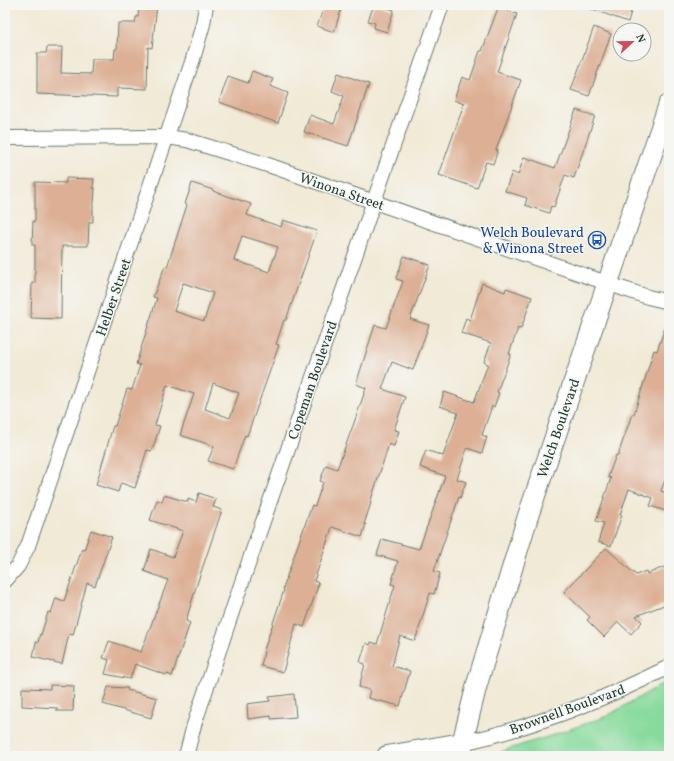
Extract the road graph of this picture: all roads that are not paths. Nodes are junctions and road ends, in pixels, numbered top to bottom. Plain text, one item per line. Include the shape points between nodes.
1 (206, 5) edge
2 (442, 5) edge
3 (669, 104) edge
4 (167, 137) junction
5 (5, 138) edge
6 (374, 202) junction
7 (607, 284) junction
8 (669, 302) edge
9 (5, 581) edge
10 (669, 667) edge
11 (463, 752) edge
12 (186, 756) edge
13 (387, 756) edge

1 - 4 street, Helber Street via 200,36
2 - 6 street, Copeman Boulevard
3 - 7 main road, Welch Boulevard
4 - 5 street, Winona Street
4 - 6 street, Winona Street via 187,140 271,166
4 - 9 street, Helber Street via 28,546 18,566
6 - 7 street, Winona Street
6 - 12 street, Copeman Boulevard via 189,739
7 - 8 street, Winona Street
7 - 11 main road, Welch Boulevard via 528,516 476,690
10 - 11 street, Brownell Boulevard via 611,694 553,717 508,731
11 - 13 main road

